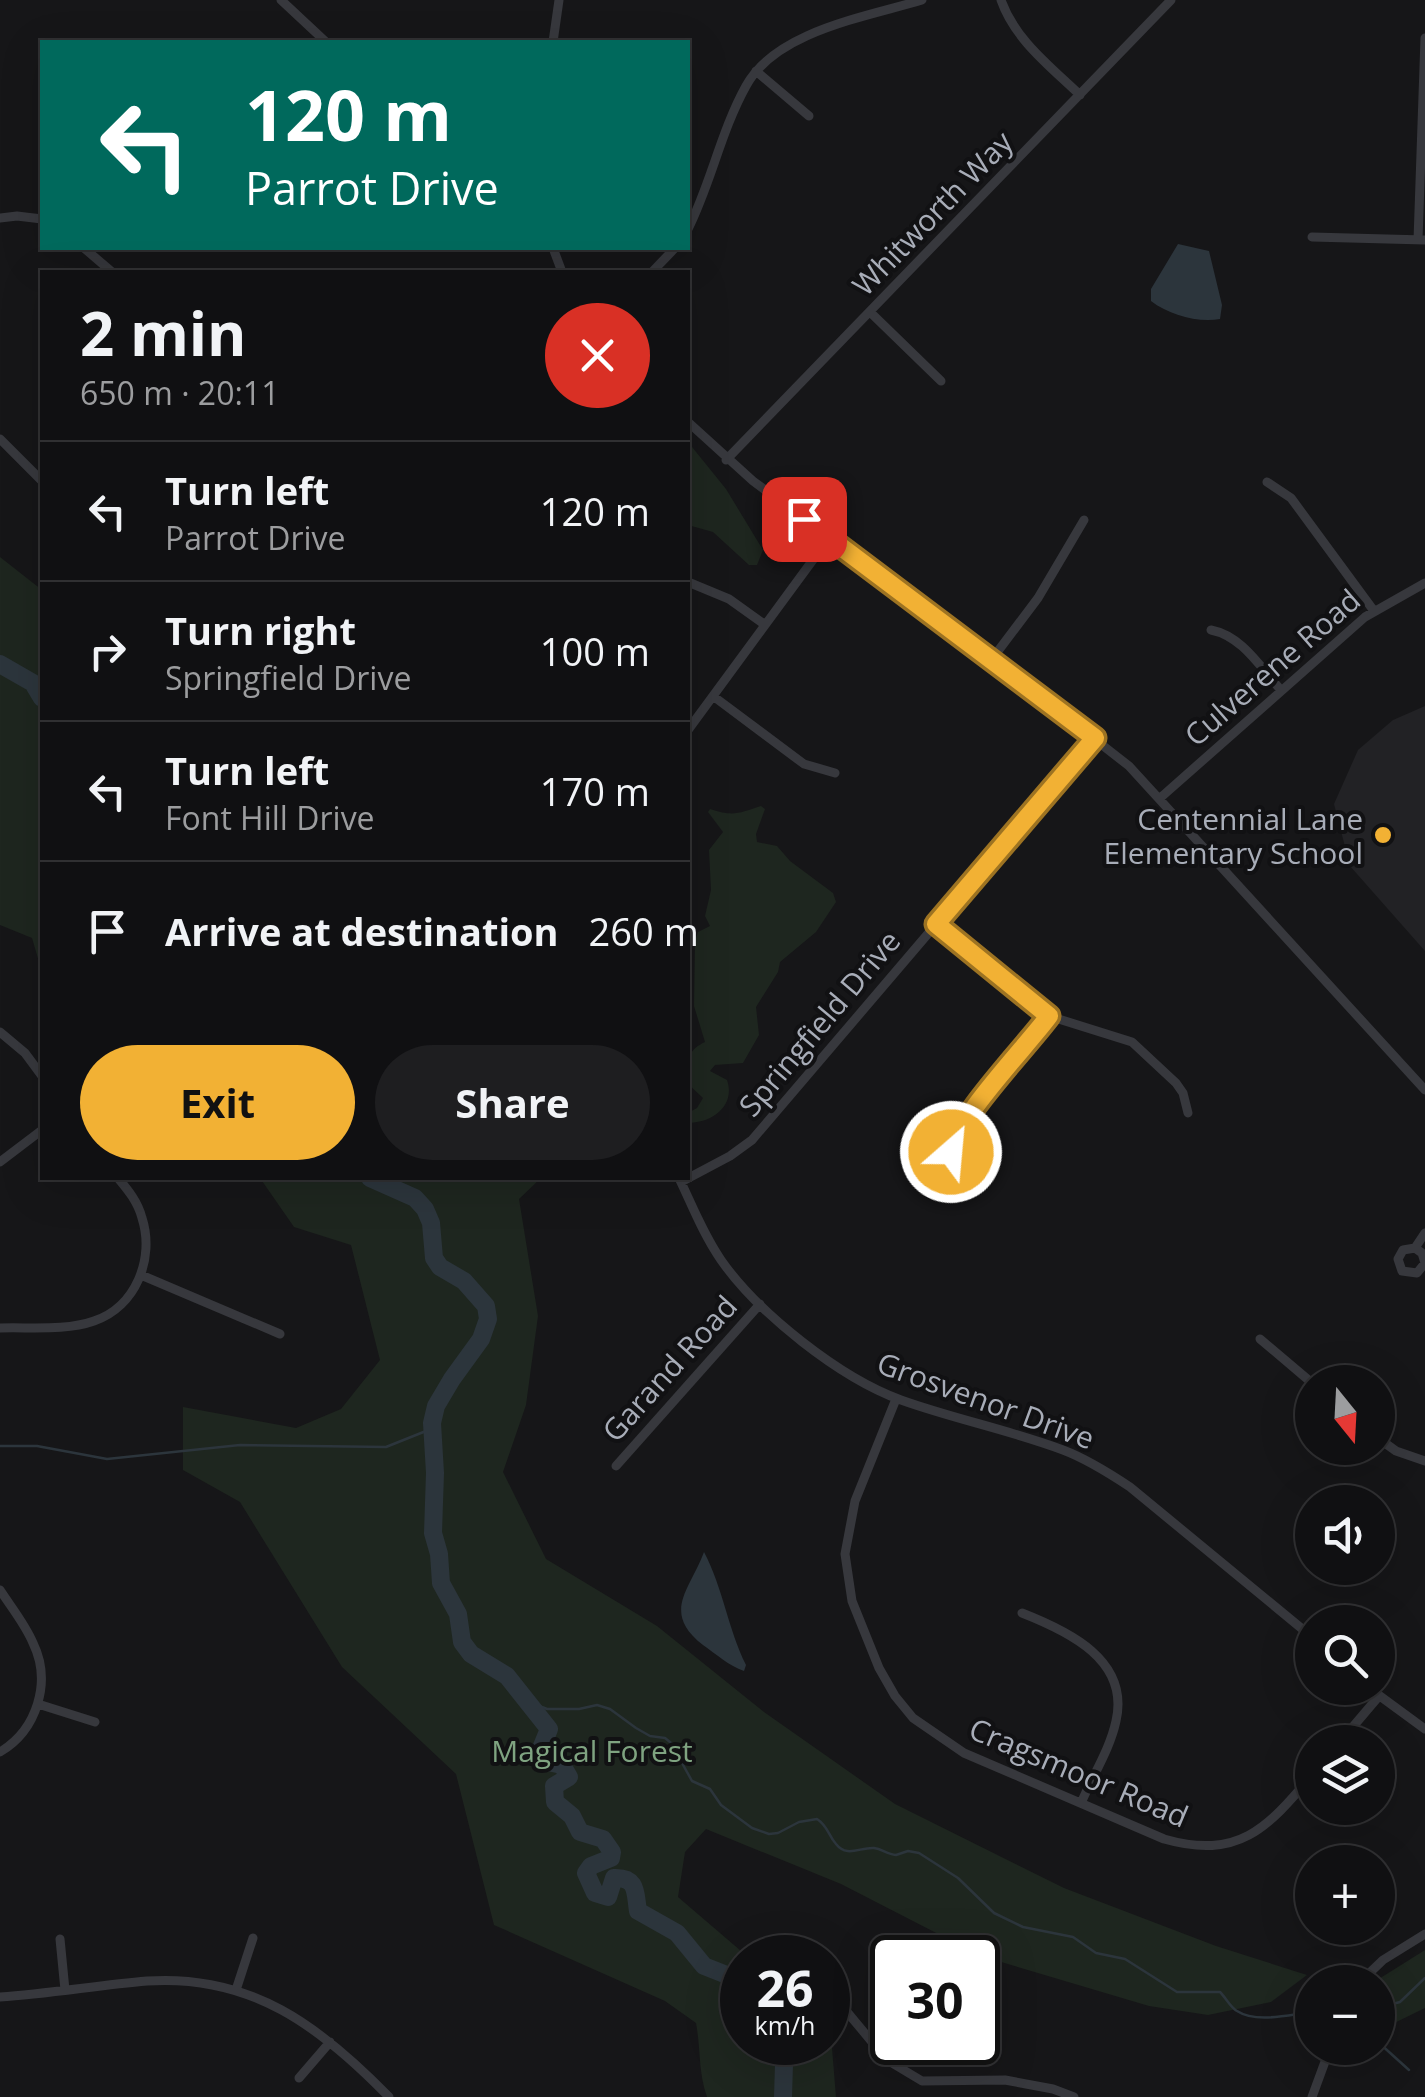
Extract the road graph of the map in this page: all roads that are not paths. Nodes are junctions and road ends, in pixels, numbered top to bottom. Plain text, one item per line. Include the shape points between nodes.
1 (281, 0) edge
2 (559, 0) edge
3 (922, 0) edge
4 (1001, 0) edge
5 (1172, 0) edge
6 (1425, 38) edge
7 (324, 40) edge
8 (553, 40) edge
9 (756, 71) junction
10 (1080, 96) junction
11 (810, 116) dead end
12 (0, 218) edge
13 (40, 219) edge
14 (690, 224) edge
15 (1312, 237) dead end
16 (1422, 240) edge
17 (86, 250) edge
18 (673, 250) edge
19 (110, 270) edge
20 (654, 270) edge
21 (870, 312) junction
22 (941, 380) dead end
23 (690, 424) edge
24 (0, 439) edge
25 (726, 460) junction
26 (40, 479) edge
27 (1267, 482) dead end
28 (1084, 520) dead end
29 (829, 538) junction
30 (1425, 582) edge
31 (690, 583) edge
32 (1374, 611) junction
33 (764, 624) junction
34 (1211, 630) dead end
35 (992, 659) junction
36 (1280, 690) junction
37 (713, 696) junction
38 (690, 727) edge
39 (1095, 738) junction
40 (835, 773) dead end
41 (1159, 800) junction
42 (936, 924) junction
43 (1049, 1016) junction
44 (0, 1032) edge
45 (40, 1073) edge
46 (1425, 1090) edge
47 (1188, 1113) dead end
48 (40, 1132) edge
49 (0, 1162) edge
50 (951, 1172) dead end
51 (690, 1175) edge
52 (119, 1180) edge
53 (680, 1180) edge
54 (1425, 1233) edge
55 (1415, 1248) dead end
56 (141, 1275) junction
57 (760, 1304) junction
58 (0, 1328) edge
59 (280, 1334) dead end
60 (1260, 1339) dead end
61 (1295, 1369) edge
62 (896, 1399) junction
63 (1395, 1450) edge
64 (1425, 1461) edge
65 (616, 1466) dead end
66 (0, 1590) edge
67 (1022, 1612) dead end
68 (1295, 1624) edge
69 (38, 1704) junction
70 (1371, 1705) edge
71 (1392, 1705) edge
72 (96, 1722) dead end
73 (1354, 1725) edge
74 (1425, 1729) edge
75 (0, 1752) edge
76 (1295, 1794) edge
77 (1082, 1801) junction
78 (1425, 1934) edge
79 (252, 1938) dead end
80 (60, 1939) dead end
81 (1378, 1965) edge
82 (66, 1990) junction
83 (236, 1990) junction
84 (0, 1997) edge
85 (850, 2015) edge
86 (330, 2042) junction
87 (1324, 2065) edge
88 (299, 2078) dead end
89 (1315, 2094) edge
90 (389, 2097) edge
91 (1074, 2097) edge

1 - 7 street
2 - 8 street
3 - 9 street via 800,39
4 - 10 street via 1013,28
5 - 10 street, Whitworth Way
6 - 16 street
9 - 11 street
9 - 14 street
10 - 21 street, Whitworth Way
12 - 13 street
15 - 16 street
17 - 19 street
18 - 20 street
21 - 22 street
21 - 25 street, Whitworth Way
23 - 25 street
24 - 26 street
25 - 29 street
27 - 32 street via 1291,498
28 - 35 street
29 - 33 street
29 - 35 street
30 - 32 street, Culverene Road
31 - 33 street
32 - 36 street, Culverene Road
33 - 37 street
34 - 36 street via 1231,636
35 - 39 street
36 - 41 street, Culverene Road
37 - 38 street
37 - 40 street via 804,764
39 - 41 street
39 - 42 street, Springfield Drive
41 - 46 street
42 - 43 street
42 - 51 street, Springfield Drive via 752,1140
43 - 47 street via 1132,1042 1176,1083
43 - 50 street via 956,1132
44 - 45 street
48 - 49 street
52 - 56 street via 143,1218 147,1248
53 - 57 street, Grosvenor Drive via 719,1257
54 - 55 street
56 - 58 street via 127,1298 95,1321
56 - 59 street
57 - 62 street, Grosvenor Drive via 826,1360
57 - 65 street, Garand Road
60 - 61 street
62 - 68 street, Grosvenor Drive via 1063,1450 1104,1471
62 - 77 street, Cragsmoor Road via 856,1501 845,1554 852,1601 874,1655 895,1696 938,1738
63 - 64 street
66 - 69 street via 38,1655
67 - 77 street via 1089,1646 1111,1676 1118,1715
69 - 72 street
69 - 75 street via 22,1736
70 - 73 street
71 - 74 street
76 - 77 street, Cragsmoor Road via 1262,1830 1225,1845 1164,1839
78 - 81 street
79 - 83 street
80 - 82 street
82 - 83 street via 169,1980
82 - 84 street
83 - 86 street via 294,2015
85 - 91 street via 888,2060 922,2081 1005,2080
86 - 88 street
86 - 90 street
87 - 89 street

